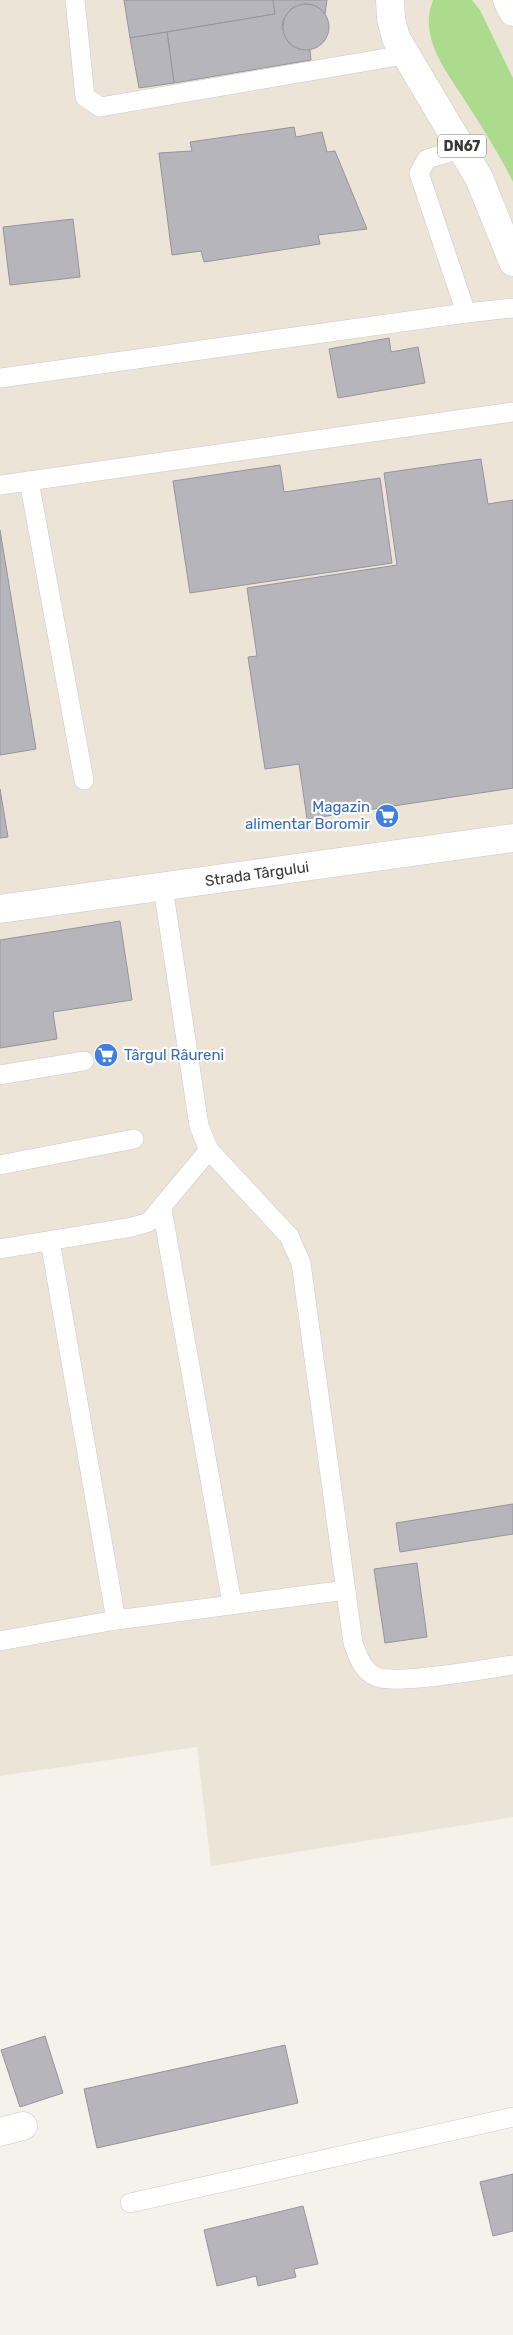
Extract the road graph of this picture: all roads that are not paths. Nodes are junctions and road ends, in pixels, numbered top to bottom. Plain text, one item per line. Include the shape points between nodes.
1 (74, 0) edge
2 (390, 0) edge
3 (507, 0) edge
4 (513, 12) edge
5 (404, 55) junction
6 (464, 148) junction
7 (513, 262) edge
8 (513, 308) edge
9 (466, 312) junction
10 (0, 378) edge
11 (513, 412) edge
12 (29, 481) junction
13 (0, 485) edge
14 (84, 780) dead end
15 (513, 838) edge
16 (163, 887) junction
17 (0, 909) edge
18 (84, 1061) dead end
19 (0, 1075) edge
20 (134, 1139) dead end
21 (209, 1150) junction
22 (0, 1165) edge
23 (162, 1209) junction
24 (50, 1242) junction
25 (0, 1248) edge
26 (346, 1590) junction
27 (232, 1603) junction
28 (116, 1620) junction
29 (0, 1641) edge
30 (513, 1665) edge
31 (513, 2117) edge
32 (130, 2203) dead end

1 - 5 lane via 85,97 100,107
2 - 5 street, DN67 via 396,38
3 - 4 street
5 - 6 street, DN67
6 - 7 street, DN67
6 - 9 lane via 427,159 419,172
8 - 9 lane
9 - 10 lane
11 - 12 lane
12 - 13 lane
12 - 14 lane
15 - 16 street, Strada Târgului
16 - 17 street, Strada Târgului
16 - 21 lane via 199,1126
18 - 19 lane
20 - 22 lane
21 - 23 lane
21 - 26 lane via 289,1236 301,1263
23 - 24 lane via 149,1222
23 - 27 lane
24 - 25 lane
24 - 28 lane
26 - 27 lane
26 - 30 lane via 353,1643 362,1665 376,1677 402,1679
27 - 28 lane
28 - 29 lane
31 - 32 lane

